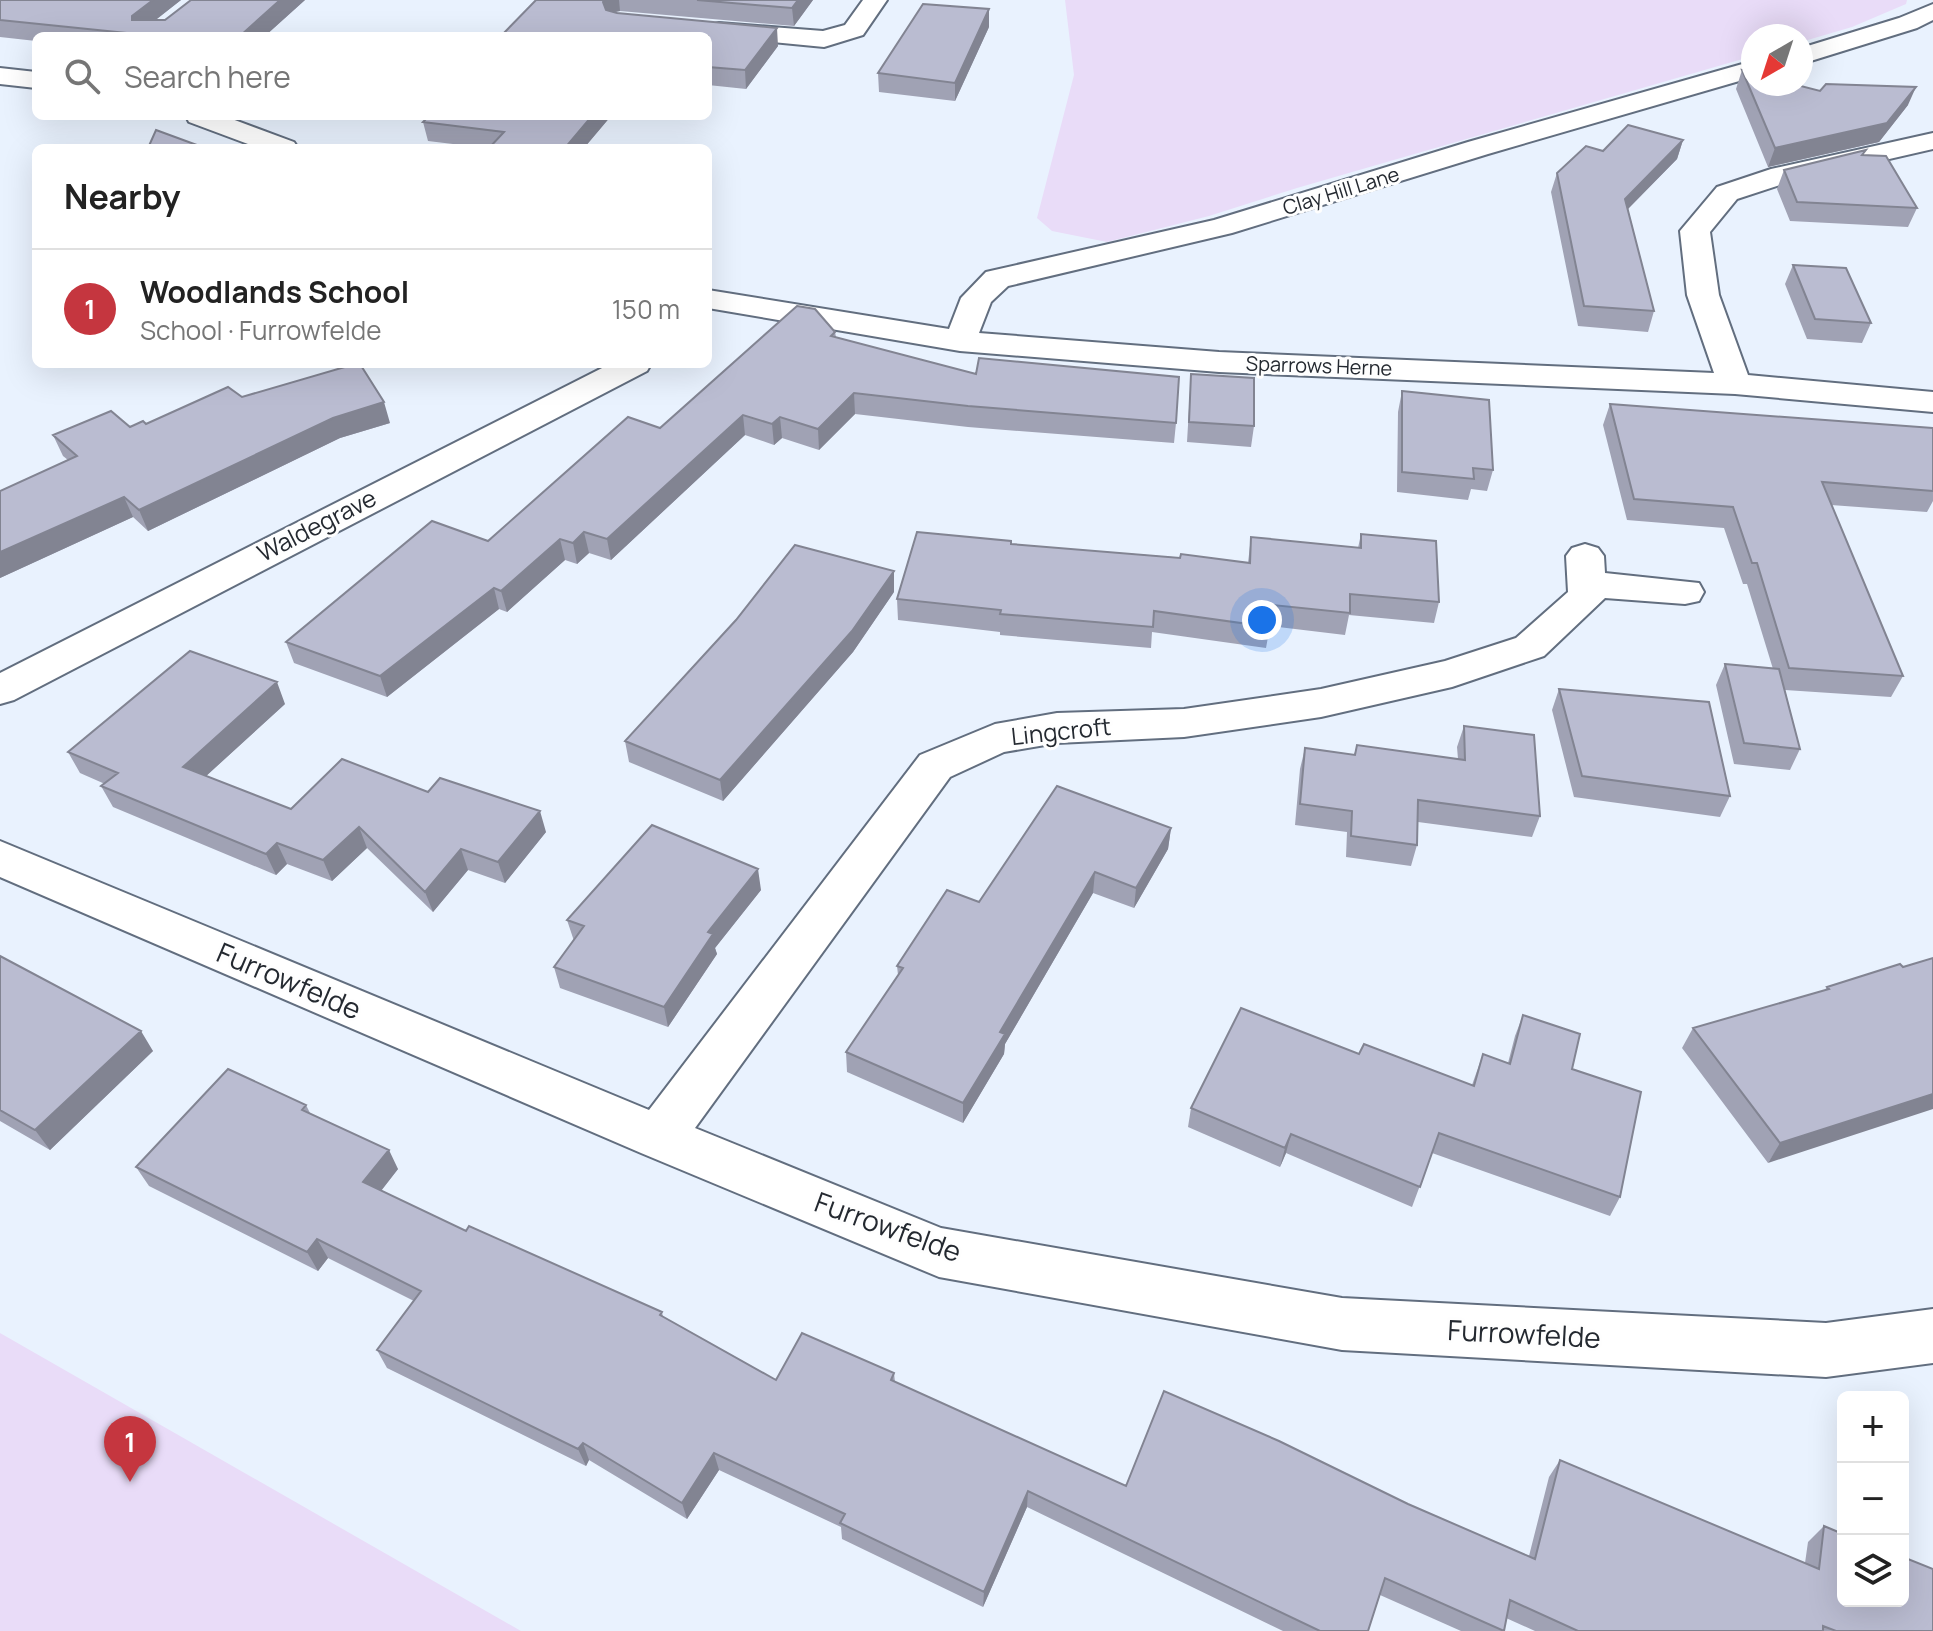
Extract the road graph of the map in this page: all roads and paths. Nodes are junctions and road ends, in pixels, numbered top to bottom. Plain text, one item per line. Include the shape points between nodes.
1 (875, 0) edge
2 (1933, 11) edge
3 (695, 28) edge
4 (1813, 52) edge
5 (1741, 72) edge
6 (0, 76) edge
7 (32, 80) edge
8 (210, 120) edge
9 (1933, 141) edge
10 (273, 144) edge
11 (712, 306) edge
12 (960, 341) junction
13 (627, 368) edge
14 (1735, 384) junction
15 (1933, 402) edge
16 (1685, 592) dead end
17 (0, 690) edge
18 (0, 858) edge
19 (659, 1137) junction
20 (1933, 1336) edge

1 - 3 street via 854,30 824,39
2 - 4 street
5 - 12 street, Clay Hill Lane via 1222,227 997,279 977,298
6 - 7 street
8 - 10 street
9 - 14 street via 1781,175 1727,193 1695,231 1703,295
11 - 12 street, Sparrows Herne
12 - 14 street, Sparrows Herne via 1219,362
13 - 17 street, Waldegrave
14 - 15 street, Sparrows Herne
16 - 19 street, Lingcroft via 1585,570 1587,596 1530,647 1452,673 1321,703 1184,723 1057,728 995,739 935,766
18 - 19 street, Furrowfelde
19 - 20 street, Furrowfelde via 939,1252 1342,1324 1826,1350

